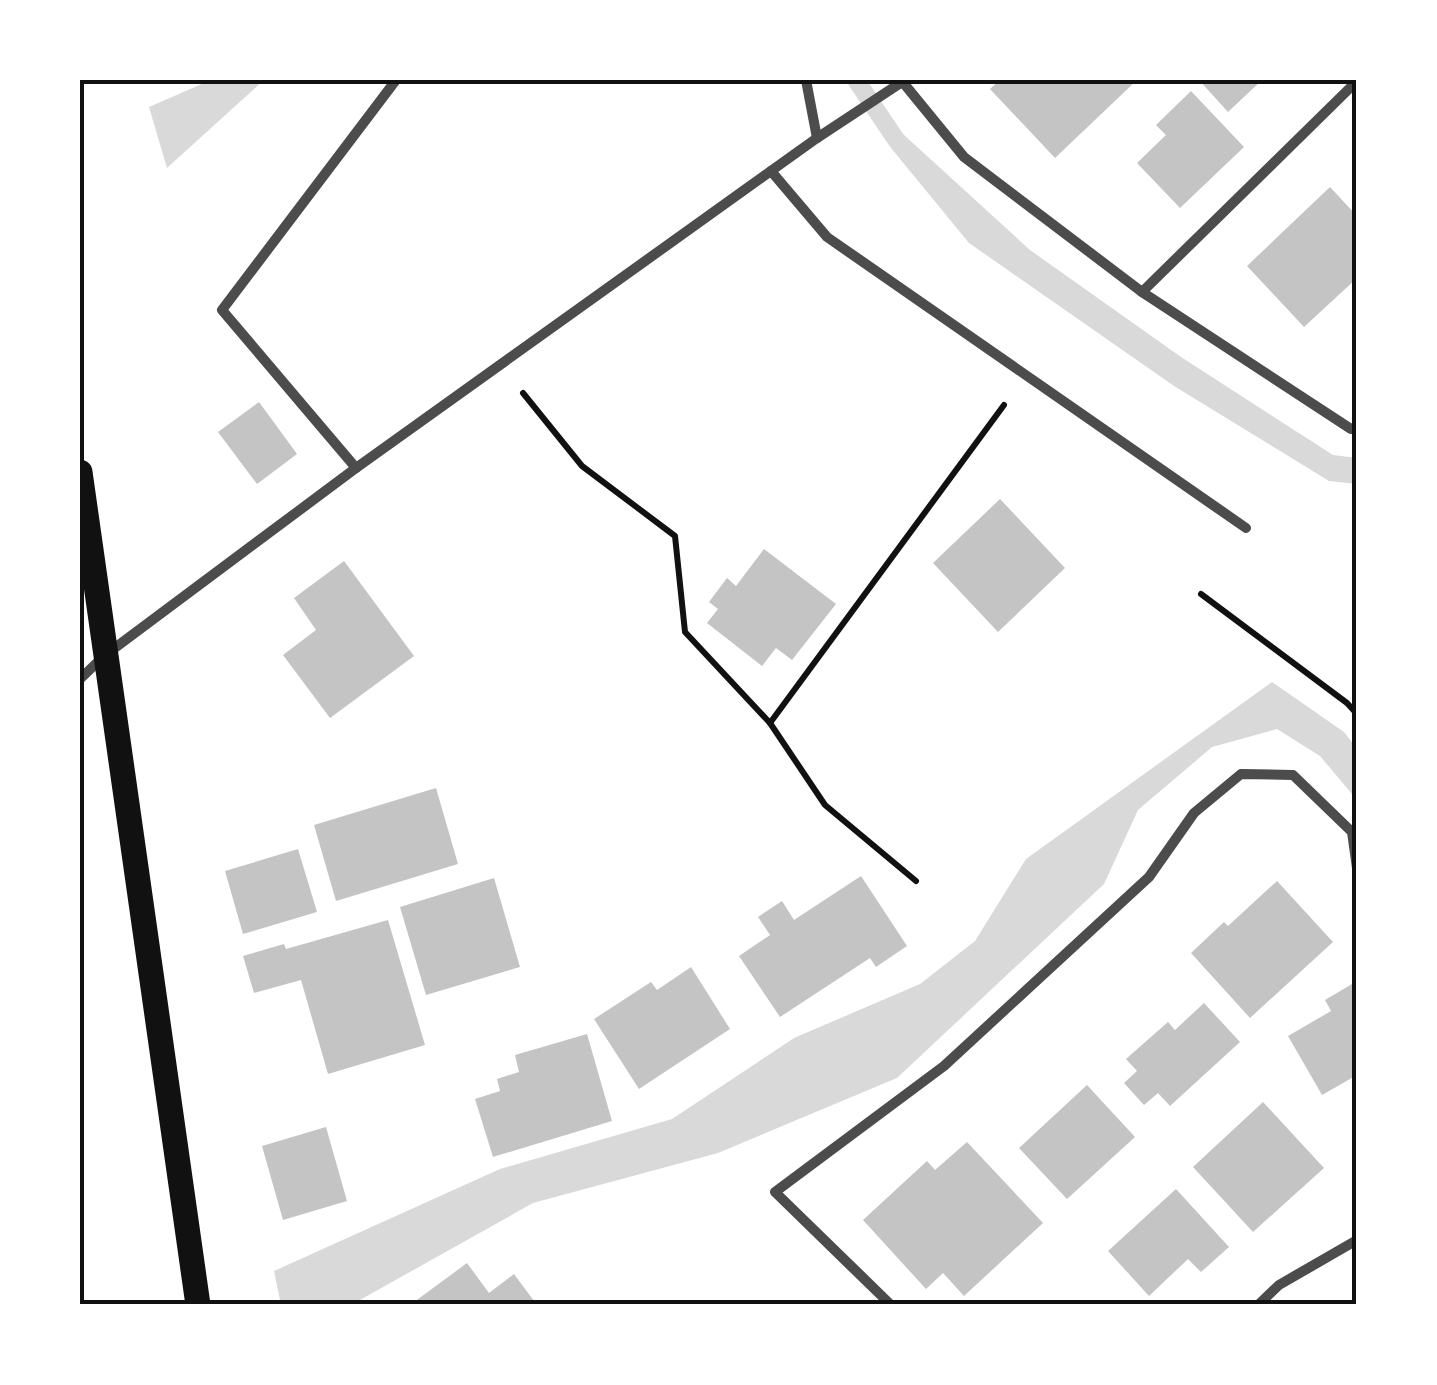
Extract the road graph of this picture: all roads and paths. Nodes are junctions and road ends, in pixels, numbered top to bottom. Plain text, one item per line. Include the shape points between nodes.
1 (396, 80) edge
2 (806, 80) edge
3 (902, 81) edge
4 (1357, 81) edge
5 (817, 138) junction
6 (771, 171) junction
7 (1142, 292) junction
8 (500, 364) junction
9 (1026, 376) junction
10 (1357, 429) edge
11 (356, 468) junction
12 (80, 472) edge
13 (1246, 528) dead end
14 (1201, 594) dead end
15 (104, 656) junction
16 (80, 679) edge
17 (1357, 714) edge
18 (770, 723) junction
19 (1357, 868) edge
20 (916, 880) dead end
21 (1357, 1240) edge
22 (198, 1305) edge
23 (891, 1305) edge
24 (1258, 1305) edge

1 - 11 street via 222,310
2 - 5 street
3 - 5 street
3 - 7 street via 964,157
4 - 7 street
5 - 6 street
6 - 8 street
6 - 9 street via 828,237
7 - 10 street
8 - 11 street
8 - 18 path via 582,466 675,536 685,632
9 - 13 street
9 - 18 path
11 - 15 street
12 - 15 main road
14 - 17 path
15 - 16 street
15 - 22 main road
18 - 20 path via 825,806
19 - 23 street via 1352,832 1293,775 1241,774 1194,813 1149,877 944,1066 775,1192
21 - 24 street via 1279,1285

